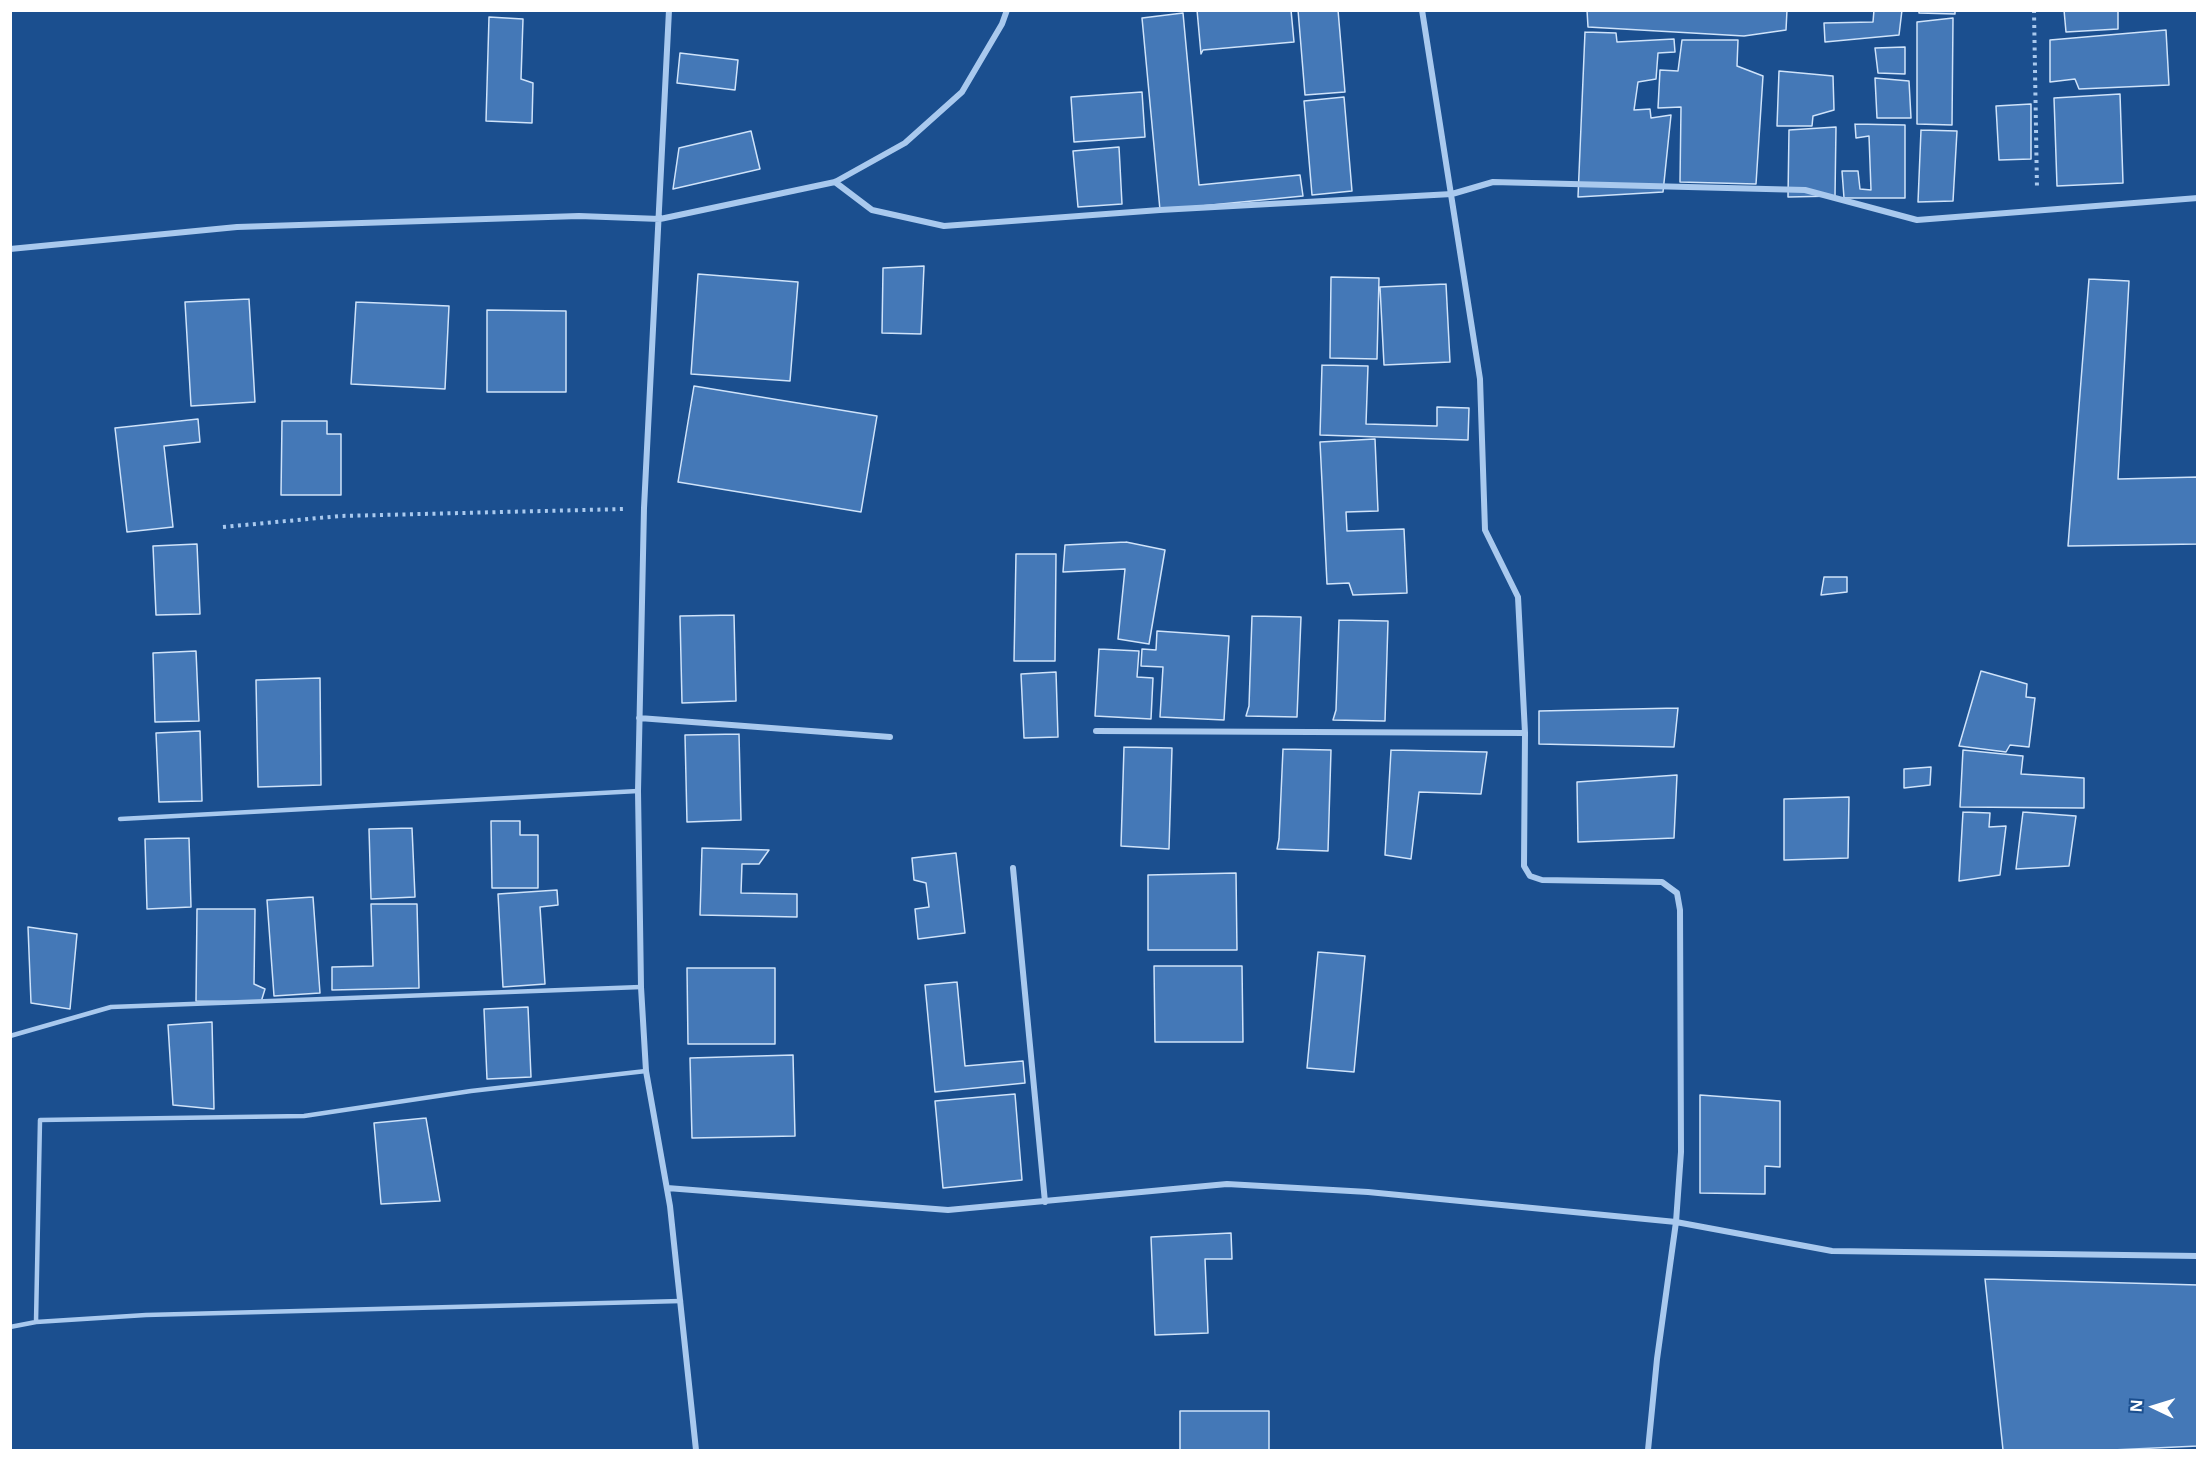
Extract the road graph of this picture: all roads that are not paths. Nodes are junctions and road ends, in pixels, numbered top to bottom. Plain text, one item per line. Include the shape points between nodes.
1 (669, 10) edge
2 (1007, 10) edge
3 (1422, 10) edge
4 (835, 182) junction
5 (1452, 194) junction
6 (2198, 198) edge
7 (660, 219) junction
8 (10, 249) edge
9 (639, 718) junction
10 (1096, 730) dead end
11 (1525, 733) junction
12 (890, 737) dead end
13 (638, 791) junction
14 (120, 819) dead end
15 (1013, 868) dead end
16 (641, 987) junction
17 (10, 1036) edge
18 (646, 1071) junction
19 (668, 1188) junction
20 (1045, 1202) junction
21 (1676, 1222) junction
22 (2198, 1256) edge
23 (681, 1301) junction
24 (36, 1322) junction
25 (10, 1327) edge
26 (696, 1450) edge
27 (1648, 1450) edge

1 - 7 street
2 - 4 street via 962,92 904,143
3 - 5 street
4 - 5 street via 872,210 944,226
4 - 7 street
5 - 6 street via 1493,182 1804,190 1917,220
5 - 11 street via 1480,379 1485,530 1518,597
7 - 8 street via 579,216 237,227
7 - 9 street via 644,508
9 - 12 street
9 - 13 street
10 - 11 street
11 - 21 street via 1524,866 1530,876 1542,880 1662,882 1677,893 1681,1152
13 - 14 lane
13 - 16 street
15 - 20 street
16 - 17 lane via 111,1007
16 - 18 street
18 - 19 street
18 - 24 lane via 471,1091 304,1116 40,1120
19 - 20 street via 948,1210
19 - 23 street
20 - 21 street via 1227,1184 1368,1192
21 - 22 street via 1832,1251
21 - 27 street
23 - 24 lane via 146,1315
23 - 26 street
24 - 25 lane

